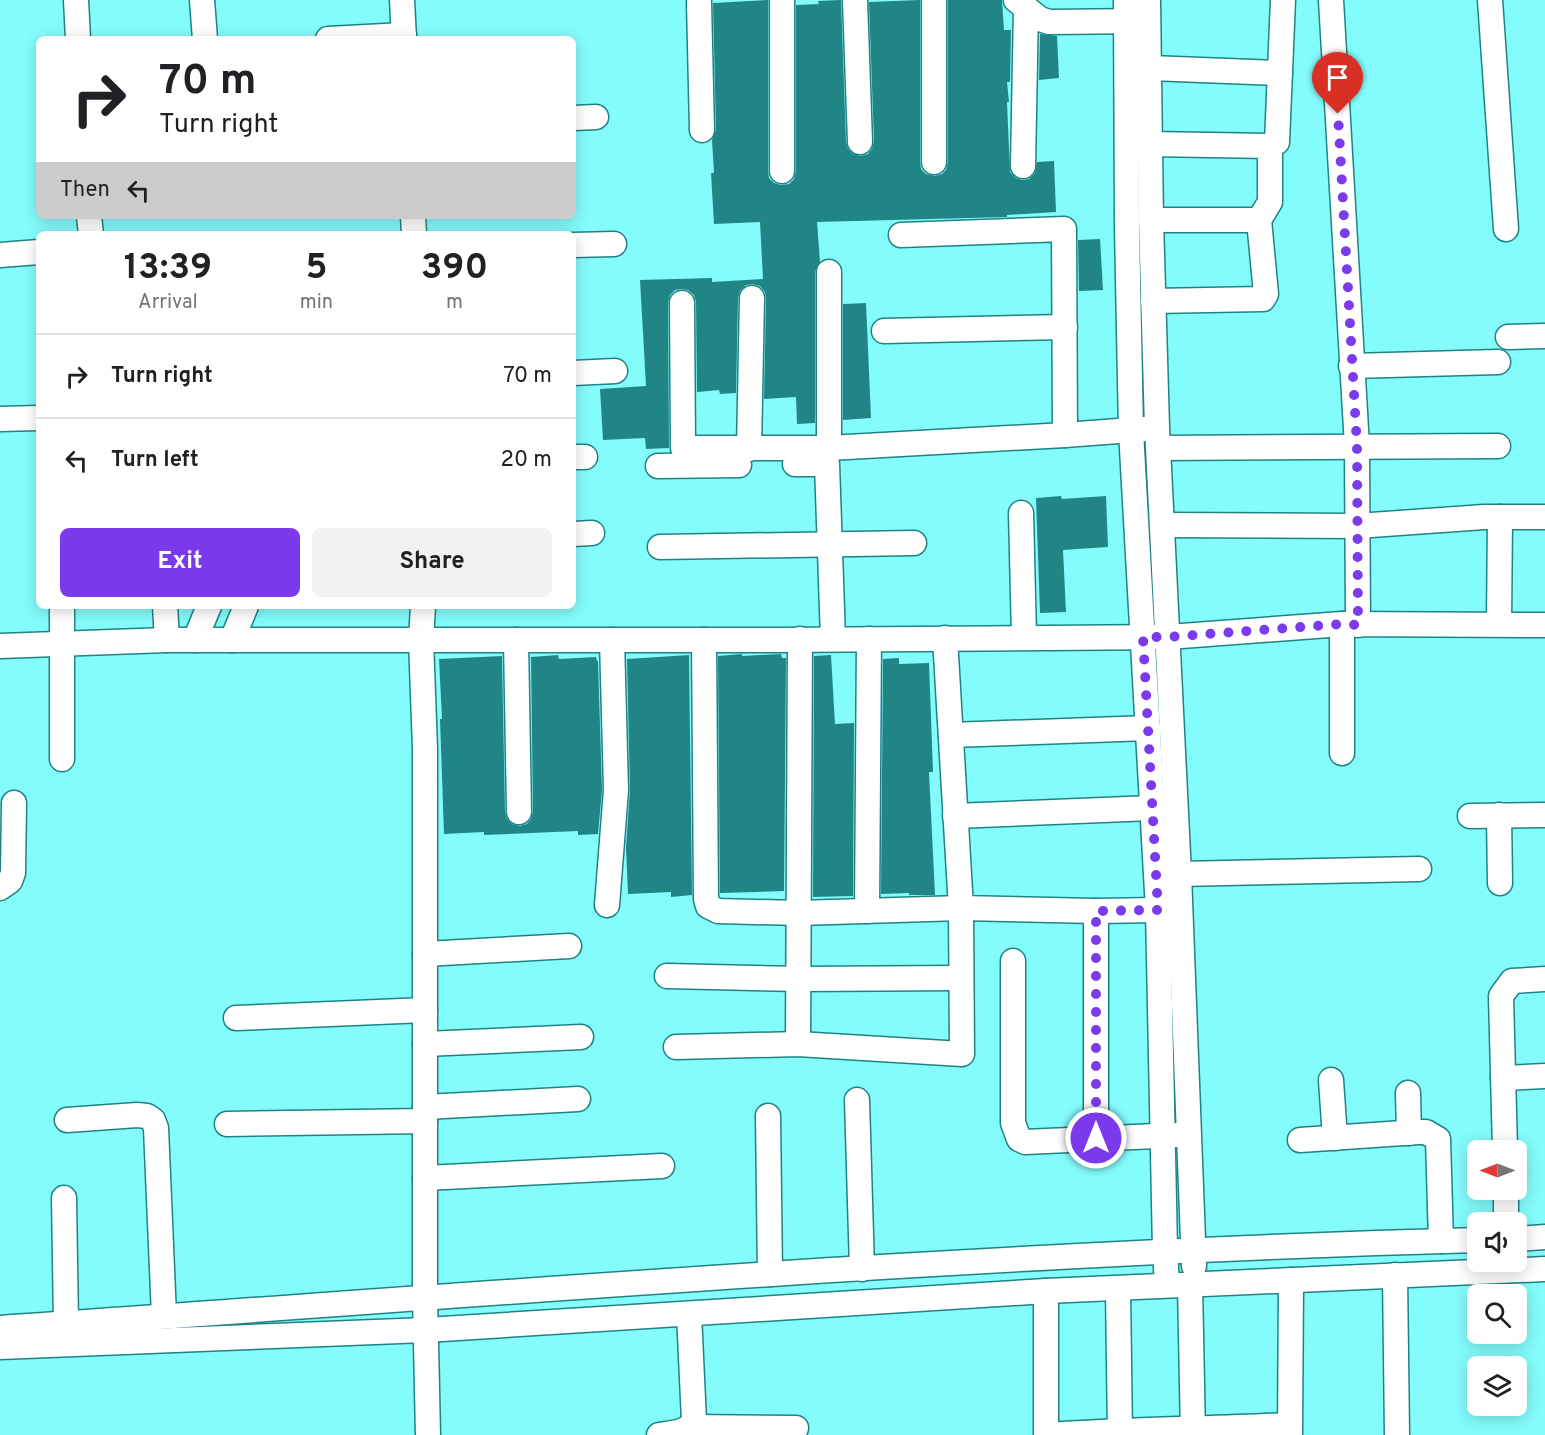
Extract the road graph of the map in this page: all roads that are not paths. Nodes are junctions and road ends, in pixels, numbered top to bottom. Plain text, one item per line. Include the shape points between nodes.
1 (76, 0) edge
2 (202, 0) edge
3 (402, 0) edge
4 (782, 0) edge
5 (855, 0) edge
6 (934, 0) edge
7 (1283, 0) edge
8 (1331, 0) edge
9 (1490, 0) edge
10 (701, 1) edge
11 (1021, 4) edge
12 (1137, 11) edge
13 (78, 36) edge
14 (205, 36) edge
15 (404, 36) edge
16 (1150, 68) junction
17 (1280, 73) junction
18 (702, 130) dead end
19 (860, 142) dead end
20 (1150, 144) junction
21 (1270, 146) junction
22 (934, 162) dead end
23 (1023, 166) dead end
24 (782, 171) dead end
25 (1151, 220) junction
26 (1259, 220) junction
27 (1506, 229) dead end
28 (901, 235) dead end
29 (614, 244) dead end
30 (576, 245) edge
31 (36, 252) edge
32 (0, 255) edge
33 (829, 272) dead end
34 (752, 298) dead end
35 (1153, 301) junction
36 (682, 303) dead end
37 (1065, 327) junction
38 (884, 332) dead end
39 (1545, 336) edge
40 (1508, 337) dead end
41 (1498, 362) dead end
42 (1352, 366) junction
43 (615, 371) dead end
44 (576, 373) edge
45 (36, 418) edge
46 (0, 419) edge
47 (1131, 430) junction
48 (1065, 435) junction
49 (1157, 438) junction
50 (1357, 446) junction
51 (1498, 446) dead end
52 (829, 448) junction
53 (749, 449) junction
54 (658, 466) dead end
55 (1022, 513) dead end
56 (1500, 517) junction
57 (1545, 517) edge
58 (1163, 525) junction
59 (1357, 526) junction
60 (830, 543) junction
61 (914, 543) dead end
62 (660, 547) dead end
63 (62, 609) edge
64 (165, 609) edge
65 (208, 609) edge
66 (245, 609) edge
67 (423, 609) edge
68 (1350, 624) junction
69 (1499, 624) junction
70 (1545, 625) edge
71 (1024, 637) junction
72 (1143, 637) junction
73 (1168, 637) junction
74 (945, 638) junction
75 (800, 639) junction
76 (833, 639) junction
77 (869, 639) junction
78 (167, 640) junction
79 (195, 640) junction
80 (232, 640) junction
81 (421, 640) junction
82 (516, 640) junction
83 (612, 640) junction
84 (704, 640) junction
85 (63, 644) junction
86 (0, 646) edge
87 (1148, 728) junction
88 (951, 735) junction
89 (1342, 753) dead end
90 (62, 759) dead end
91 (14, 803) dead end
92 (1152, 808) junction
93 (519, 812) dead end
94 (1545, 814) edge
95 (1499, 815) junction
96 (955, 816) junction
97 (1470, 816) dead end
98 (1419, 869) dead end
99 (1179, 874) junction
100 (1500, 883) dead end
101 (0, 888) edge
102 (607, 905) dead end
103 (961, 909) junction
104 (1158, 910) junction
105 (867, 911) junction
106 (1096, 911) junction
107 (799, 913) junction
108 (569, 946) dead end
109 (425, 954) junction
110 (1013, 962) dead end
111 (667, 976) dead end
112 (961, 978) junction
113 (799, 979) junction
114 (1545, 979) edge
115 (425, 1010) junction
116 (236, 1018) dead end
117 (580, 1037) dead end
118 (425, 1044) junction
119 (798, 1044) junction
120 (676, 1047) dead end
121 (1545, 1076) edge
122 (1503, 1078) junction
123 (1331, 1080) dead end
124 (1408, 1093) dead end
125 (578, 1099) dead end
126 (857, 1100) dead end
127 (425, 1114) junction
128 (768, 1116) dead end
129 (67, 1120) dead end
130 (227, 1124) dead end
131 (1409, 1133) junction
132 (1162, 1135) junction
133 (1188, 1135) junction
134 (1096, 1138) junction
135 (1335, 1138) junction
136 (1300, 1140) dead end
137 (1505, 1140) edge
138 (662, 1166) dead end
139 (425, 1178) junction
140 (64, 1198) dead end
141 (1545, 1238) edge
142 (1527, 1239) edge
143 (1467, 1240) edge
144 (1441, 1241) junction
145 (1192, 1249) junction
146 (1165, 1250) junction
147 (862, 1269) junction
148 (1545, 1269) edge
149 (770, 1274) junction
150 (1395, 1275) junction
151 (1291, 1280) junction
152 (1184, 1285) junction
153 (1118, 1289) junction
154 (1046, 1291) junction
155 (425, 1297) junction
156 (689, 1314) junction
157 (164, 1316) junction
158 (66, 1323) junction
159 (0, 1328) edge
160 (426, 1330) junction
161 (0, 1347) edge
162 (690, 1427) junction
163 (796, 1428) dead end
164 (1290, 1430) edge
165 (1120, 1432) edge
166 (1193, 1432) edge
167 (428, 1435) edge
168 (659, 1435) edge
169 (1048, 1435) edge
170 (1397, 1435) edge

1 - 13 street
2 - 14 street
3 - 15 street
4 - 24 street
5 - 19 street
6 - 22 street
7 - 17 street
8 - 42 street
9 - 27 street
10 - 18 street
11 - 12 street via 1049,22
11 - 23 street
12 - 16 street
12 - 47 street via 1127,228
16 - 17 street
16 - 20 street
17 - 21 street via 1277,142
20 - 21 street
20 - 25 street
21 - 26 street via 1270,202
25 - 26 street
25 - 35 street
26 - 35 street via 1266,294 1263,299
28 - 37 street via 1064,229
29 - 30 street
31 - 32 street
33 - 52 street
34 - 53 street
35 - 49 street
36 - 53 street via 683,448
37 - 38 street
37 - 48 street
39 - 40 street
41 - 42 street
42 - 50 street
43 - 44 street
45 - 46 street
47 - 48 street
47 - 49 street
47 - 72 street
48 - 52 street
49 - 50 street
49 - 58 street
50 - 51 street
50 - 59 street
52 - 53 street
54 - 60 street via 827,464
55 - 71 street
56 - 57 street
56 - 59 street
56 - 69 street
58 - 59 street
58 - 73 street
59 - 68 street
60 - 61 street
60 - 62 street
60 - 76 street
63 - 85 street
64 - 78 street
65 - 79 street
66 - 80 street
67 - 81 street
68 - 69 street
68 - 73 street
68 - 89 street
69 - 70 street
71 - 72 street
71 - 74 street
72 - 73 street
72 - 87 street
73 - 99 street
74 - 77 street
74 - 88 street
75 - 76 street
75 - 84 street
75 - 107 street
76 - 77 street
77 - 105 street
78 - 79 street
78 - 85 street
79 - 80 street
80 - 81 street
81 - 82 street
81 - 109 street
82 - 83 street
82 - 93 street
83 - 84 street
83 - 102 street via 616,790
84 - 107 street via 708,906 718,911
85 - 86 street
85 - 90 street
87 - 88 street
87 - 92 street
88 - 96 street
91 - 101 street via 13,873
92 - 96 street
92 - 104 street
94 - 95 street
95 - 97 street
95 - 100 street
96 - 103 street
98 - 99 street
99 - 133 street
103 - 105 street
103 - 106 street
103 - 112 street
104 - 106 street
104 - 132 street
105 - 107 street
106 - 134 street
107 - 113 street
108 - 109 street
109 - 115 street
110 - 134 street via 1014,1132 1025,1142
111 - 113 street
112 - 113 street
112 - 119 street via 962,1054
113 - 119 street
114 - 122 street via 1512,981 1501,996
115 - 116 street
115 - 118 street
117 - 118 street
118 - 127 street
119 - 120 street
121 - 122 street
122 - 137 street
123 - 135 street
124 - 131 street
125 - 127 street
126 - 147 street
127 - 130 street
127 - 139 street
128 - 149 street
129 - 157 street via 137,1115 153,1120
131 - 135 street
131 - 144 street via 1426,1132 1438,1139
132 - 133 street
132 - 134 street
132 - 146 street
133 - 145 street
135 - 136 street
138 - 139 street
139 - 155 street
140 - 158 street
141 - 142 street
143 - 144 street
144 - 145 street
145 - 146 street
145 - 152 street
146 - 147 street
146 - 152 street
147 - 149 street
148 - 150 street
149 - 155 street
150 - 151 street
150 - 170 street
151 - 152 street
151 - 164 street
152 - 153 street
152 - 166 street
153 - 154 street
153 - 165 street
154 - 156 street
154 - 169 street
155 - 157 street
155 - 160 street
156 - 160 street
156 - 162 street via 695,1415
157 - 158 street
158 - 159 street
160 - 161 street
160 - 167 street
162 - 163 street
162 - 168 street
164 - 166 street
165 - 166 street
165 - 169 street

